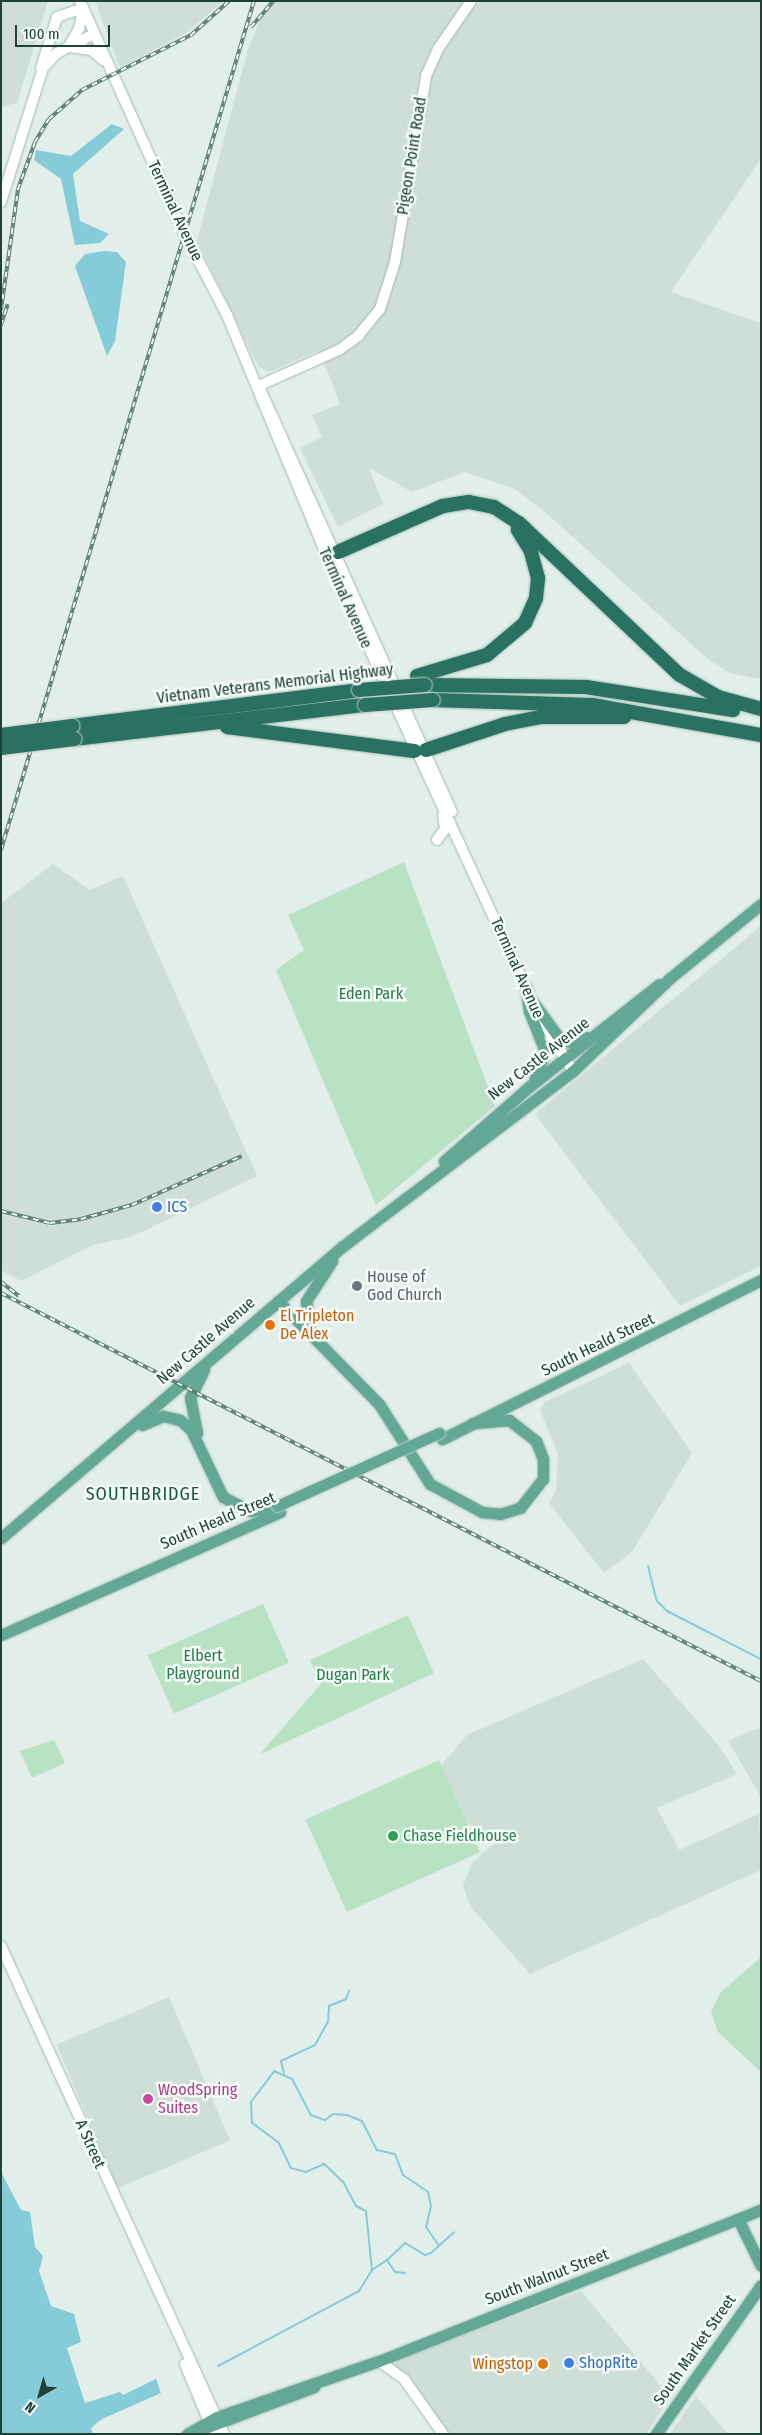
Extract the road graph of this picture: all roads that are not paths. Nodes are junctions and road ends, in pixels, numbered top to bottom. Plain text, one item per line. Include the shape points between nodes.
1 (471, 1) edge
2 (81, 5) edge
3 (94, 34) junction
4 (68, 46) junction
5 (108, 64) junction
6 (40, 75) junction
7 (1, 202) edge
8 (258, 386) junction
9 (335, 556) junction
10 (421, 681) junction
11 (761, 709) edge
12 (761, 717) edge
13 (169, 729) junction
14 (739, 729) junction
15 (73, 732) junction
16 (1, 735) edge
17 (761, 735) edge
18 (1, 748) edge
19 (420, 751) junction
20 (428, 780) junction
21 (457, 833) junction
22 (437, 840) dead end
23 (761, 904) edge
24 (670, 978) junction
25 (528, 992) junction
26 (617, 1017) junction
27 (564, 1061) junction
28 (573, 1071) junction
29 (530, 1086) junction
30 (436, 1173) junction
31 (343, 1246) junction
32 (761, 1280) edge
33 (278, 1301) junction
34 (316, 1344) junction
35 (208, 1363) junction
36 (472, 1423) junction
37 (124, 1436) junction
38 (206, 1460) junction
39 (278, 1509) junction
40 (1, 1538) edge
41 (1, 1635) edge
42 (1, 1946) edge
43 (761, 2210) edge
44 (739, 2221) junction
45 (761, 2266) edge
46 (761, 2272) edge
47 (758, 2289) edge
48 (379, 2361) junction
49 (216, 2426) edge
50 (186, 2434) edge
51 (443, 2434) edge
52 (656, 2434) edge

1 - 8 main road, Pigeon Point Road via 438,49 426,76 395,262 386,295 373,319 339,350
2 - 3 main road, Terminal Avenue
2 - 4 main road via 79,29
2 - 6 main road via 57,17
3 - 4 main road
3 - 5 main road, Terminal Avenue
4 - 5 main road via 91,50
4 - 6 main road via 51,58
5 - 8 main road, Terminal Avenue
6 - 7 main road
8 - 9 main road, Terminal Avenue
9 - 10 highway via 462,508 495,514 525,539 538,584 521,628 481,659
9 - 11 highway via 443,506 469,502 494,507 525,528 680,675 718,696
9 - 19 main road, Terminal Avenue
10 - 12 highway, Vietnam Veterans Memorial Highway via 586,687
10 - 15 highway, Vietnam Veterans Memorial Highway, bridge via 357,687
13 - 14 highway, Vietnam Veterans Memorial Highway, bridge via 433,700 592,705
13 - 15 highway, Vietnam Veterans Memorial Highway
13 - 19 highway via 242,728
14 - 17 highway, Vietnam Veterans Memorial Highway
14 - 19 highway via 628,717 541,717 504,724
15 - 16 highway, Vietnam Veterans Memorial Highway, bridge
15 - 18 highway, Vietnam Veterans Memorial Highway, bridge
19 - 20 main road, Terminal Avenue
19 - 21 main road, Terminal Avenue
20 - 21 main road, Terminal Avenue
20 - 22 main road via 445,819
21 - 25 main road, Terminal Avenue
23 - 24 main road, New Castle Avenue
24 - 26 main road, New Castle Avenue
24 - 28 main road, New Castle Avenue
25 - 26 main road via 557,1036 570,1042 582,1040
25 - 27 main road, Terminal Avenue
25 - 29 main road via 529,1011 545,1051 544,1064
26 - 27 main road, New Castle Avenue
27 - 28 main road, Terminal Avenue
27 - 29 main road, New Castle Avenue
28 - 30 main road, New Castle Avenue
29 - 30 main road, New Castle Avenue via 471,1135
30 - 31 main road, New Castle Avenue
31 - 33 main road, New Castle Avenue
31 - 34 main road via 306,1301 306,1321
32 - 36 main road, South Heald Street via 616,1356
33 - 34 main road
33 - 35 main road, New Castle Avenue
34 - 36 main road via 379,1404 430,1484 482,1512 500,1514 520,1508 543,1479 543,1459 536,1441 509,1420
35 - 37 main road, New Castle Avenue
35 - 38 main road via 192,1390 189,1409
36 - 39 main road, South Heald Street
37 - 38 main road via 156,1417 175,1417 191,1430
37 - 40 main road, New Castle Avenue
38 - 39 main road, South Heald Street via 214,1485 242,1508 257,1511
39 - 41 main road, South Heald Street
42 - 49 main road, A Street
43 - 44 main road, South Walnut Street
44 - 45 main road
44 - 48 main road, South Walnut Street
46 - 47 main road, South Market Street
47 - 52 main road, South Market Street
48 - 49 main road, South Walnut Street via 344,2372
48 - 51 main road via 404,2379
49 - 50 main road, South Walnut Street

